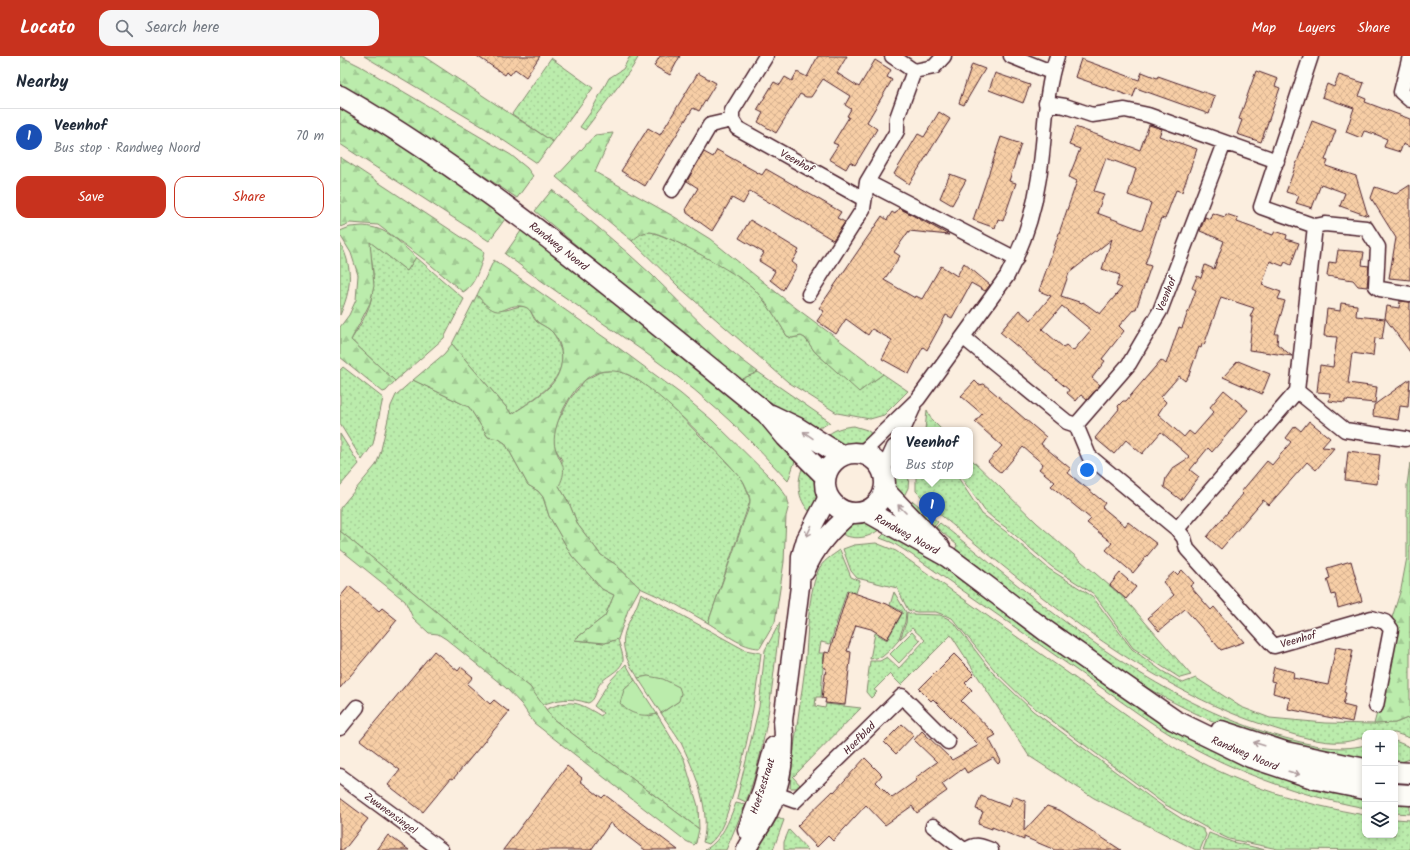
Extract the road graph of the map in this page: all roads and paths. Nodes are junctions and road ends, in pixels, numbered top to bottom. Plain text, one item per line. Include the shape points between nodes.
1 (766, 56) edge
2 (892, 56) edge
3 (944, 56) edge
4 (1011, 56) edge
5 (1057, 56) edge
6 (1311, 56) edge
7 (1410, 56) edge
8 (914, 71) junction
9 (1051, 72) junction
10 (340, 96) edge
11 (1410, 100) edge
12 (1046, 104) junction
13 (732, 120) junction
14 (1224, 143) junction
15 (1277, 161) junction
16 (867, 182) junction
17 (672, 190) dead end
18 (864, 199) junction
19 (1315, 226) junction
20 (1016, 259) junction
21 (809, 294) dead end
22 (1410, 294) edge
23 (964, 338) junction
24 (1297, 391) junction
25 (918, 399) junction
26 (766, 413) junction
27 (1076, 426) junction
28 (904, 427) edge
29 (1406, 439) dead end
30 (862, 454) junction
31 (842, 456) junction
32 (891, 456) edge
33 (825, 476) junction
34 (883, 481) junction
35 (828, 497) junction
36 (858, 512) junction
37 (1177, 529) junction
38 (948, 557) junction
39 (800, 586) junction
40 (1135, 693) junction
41 (1376, 706) dead end
42 (356, 707) dead end
43 (340, 728) edge
44 (948, 742) dead end
45 (1362, 768) edge
46 (340, 776) edge
47 (1362, 788) edge
48 (769, 792) junction
49 (1398, 794) edge
50 (1410, 795) edge
51 (934, 826) dead end
52 (441, 850) edge
53 (737, 850) edge
54 (746, 850) edge
55 (966, 850) edge
56 (991, 850) edge

1 - 13 street via 732,111
2 - 8 street
3 - 8 street via 934,67
4 - 9 street
5 - 9 street
6 - 15 street
7 - 11 street via 1401,92
8 - 16 street via 897,118 897,131
9 - 12 street
10 - 26 main road, Randweg Noord via 426,149 490,193
12 - 14 street via 1065,106 1092,114 1125,110 1148,115
12 - 20 street via 1038,183 1030,220
13 - 17 street via 710,125
13 - 18 street, Veenhof via 737,128
14 - 15 street
14 - 27 street, Veenhof via 1160,311 1129,364
15 - 19 street via 1261,207
16 - 18 street
16 - 20 street
18 - 21 street via 863,209
19 - 22 street via 1325,224 1366,228 1378,247 1376,286 1380,289
19 - 24 street
20 - 23 street
23 - 25 street
23 - 27 street via 1067,422
24 - 29 street via 1345,430
24 - 37 street
25 - 28 street
25 - 30 street
31 -> 26 main road, Randweg Noord via 796,427
26 - 33 main road, Randweg Noord
27 - 37 street, Veenhof via 1089,456
30 - 31 main road
30 - 34 main road via 874,460
31 - 33 main road via 834,461
32 - 34 street
33 - 35 main road via 824,487
34 - 36 main road via 878,503
38 -> 34 main road, Randweg Noord
35 - 36 main road via 841,510
35 -> 39 street, Hoefsestraat via 806,539 801,556
36 - 38 main road, Randweg Noord
36 - 39 street, Hoefsestraat via 830,531 811,556
37 - 41 street, Veenhof via 1184,538 1187,549 1274,646 1372,618 1385,622 1391,629
38 - 40 main road, Randweg Noord via 1046,631
39 - 48 street, Hoefsestraat via 783,721 785,737 781,774
45 -> 40 main road, Randweg Noord via 1285,752 1244,739
40 -> 47 main road, Randweg Noord via 1174,720 1250,757 1316,779
42 - 43 street
44 - 48 street, Hoefblad via 902,696 795,801
46 - 52 street, Zwanensingel
48 - 53 street, Hoefsestraat
48 - 54 street, Hoefsestraat via 768,812
49 - 50 main road
51 - 55 street
55 - 56 street via 979,845

